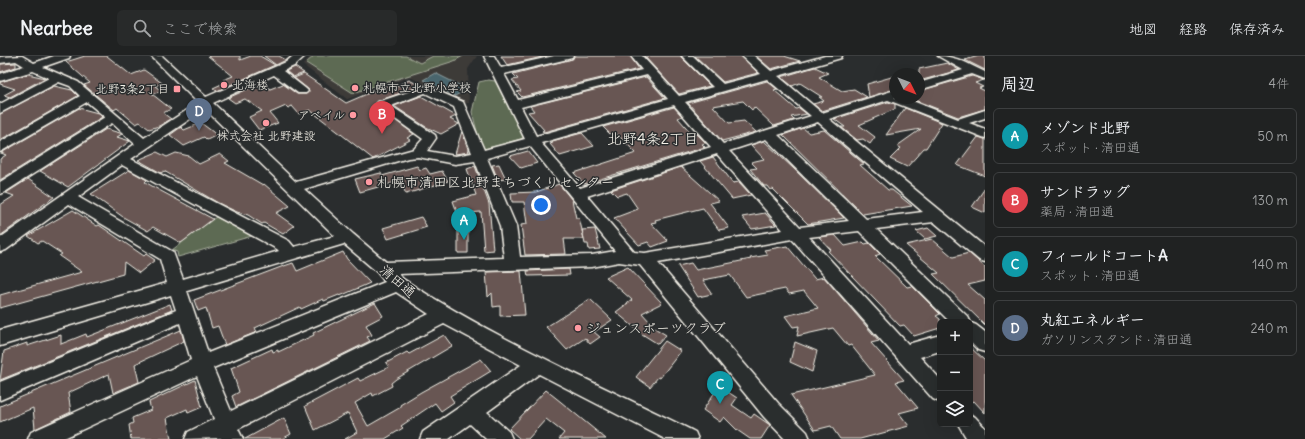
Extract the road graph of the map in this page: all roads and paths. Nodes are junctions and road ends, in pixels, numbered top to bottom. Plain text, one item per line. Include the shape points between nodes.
1 (65, 56) edge
2 (156, 56) edge
3 (300, 56) edge
4 (489, 56) edge
5 (568, 56) edge
6 (636, 56) edge
7 (688, 56) edge
8 (747, 56) edge
9 (837, 56) edge
10 (943, 56) edge
11 (540, 59) edge
12 (0, 60) edge
13 (31, 66) junction
14 (650, 70) junction
15 (973, 70) junction
16 (275, 71) junction
17 (498, 72) junction
18 (769, 75) junction
19 (985, 76) edge
20 (0, 78) edge
21 (57, 78) junction
22 (925, 85) edge
23 (721, 88) junction
24 (302, 91) dead end
25 (88, 96) junction
26 (889, 96) edge
27 (677, 100) junction
28 (206, 103) junction
29 (514, 104) junction
30 (913, 104) edge
31 (0, 109) edge
32 (985, 114) edge
33 (112, 118) junction
34 (821, 118) junction
35 (958, 123) junction
36 (769, 134) junction
37 (985, 134) edge
38 (532, 140) junction
39 (143, 144) junction
40 (0, 148) edge
41 (721, 149) junction
42 (418, 153) junction
43 (478, 156) junction
44 (121, 159) junction
45 (294, 187) junction
46 (0, 190) edge
47 (577, 194) junction
48 (68, 197) junction
49 (937, 216) junction
50 (862, 224) junction
51 (797, 233) junction
52 (347, 238) junction
53 (0, 246) edge
54 (292, 254) junction
55 (985, 256) edge
56 (638, 259) junction
57 (513, 263) junction
58 (383, 268) junction
59 (397, 284) junction
60 (178, 287) junction
61 (186, 313) junction
62 (444, 315) junction
63 (959, 319) edge
64 (0, 338) edge
65 (937, 344) edge
66 (905, 353) junction
67 (202, 364) junction
68 (537, 365) junction
69 (0, 391) edge
70 (938, 391) edge
71 (472, 412) junction
72 (971, 427) edge
73 (230, 431) edge
74 (39, 439) edge
75 (196, 439) edge
76 (431, 439) edge
77 (501, 439) edge
78 (687, 439) edge
79 (799, 439) edge
80 (981, 439) edge

1 - 13 street
2 - 28 street, 清田通
3 - 16 street
4 - 17 street
5 - 11 street
6 - 14 street
7 - 23 street
8 - 18 street
9 - 18 street
10 - 15 street
11 - 17 street
12 - 13 street via 18,58
13 - 20 street
13 - 21 street
14 - 27 street
14 - 29 street
15 - 19 street
15 - 22 street
16 - 24 street
16 - 28 street via 216,96
17 - 29 street
18 - 23 street
18 - 34 street
21 - 25 street via 74,84
21 - 31 street
23 - 27 street
25 - 33 street
25 - 40 street
26 - 34 street
27 - 38 street
27 - 41 street
28 - 39 street
28 - 45 street, 清田通
29 - 38 street
30 - 35 street
32 - 35 street
33 - 39 street
33 - 46 street
34 - 36 street
34 - 49 street
35 - 37 street
36 - 41 street
36 - 50 street
38 - 43 street
38 - 47 street
39 - 44 street
41 - 47 street
41 - 51 street
42 - 43 street via 455,160
42 - 43 street via 430,138 382,105 426,89 459,105
42 - 45 street
43 - 57 street via 508,226
44 - 48 street
44 - 54 street via 283,245
45 - 52 street, 清田通
47 - 56 street
48 - 53 street
48 - 60 street via 168,256
49 - 50 street
49 - 55 street
50 - 51 street
50 - 63 street
51 - 56 street
51 - 66 street
52 - 54 street
52 - 58 street, 清田通
54 - 60 street
56 - 57 street via 619,256 592,261
56 - 79 street
57 - 58 street
58 - 59 street, 清田通
59 - 62 street, 清田通
59 - 67 street
60 - 61 street
60 - 64 street
61 - 67 street
61 - 69 street
62 - 68 street, 清田通
62 - 73 street
65 - 66 street
66 - 70 street
67 - 73 street
67 - 74 street
68 - 71 street
68 - 78 street, 清田通
71 - 76 street
71 - 77 street
72 - 80 street
73 - 75 street

